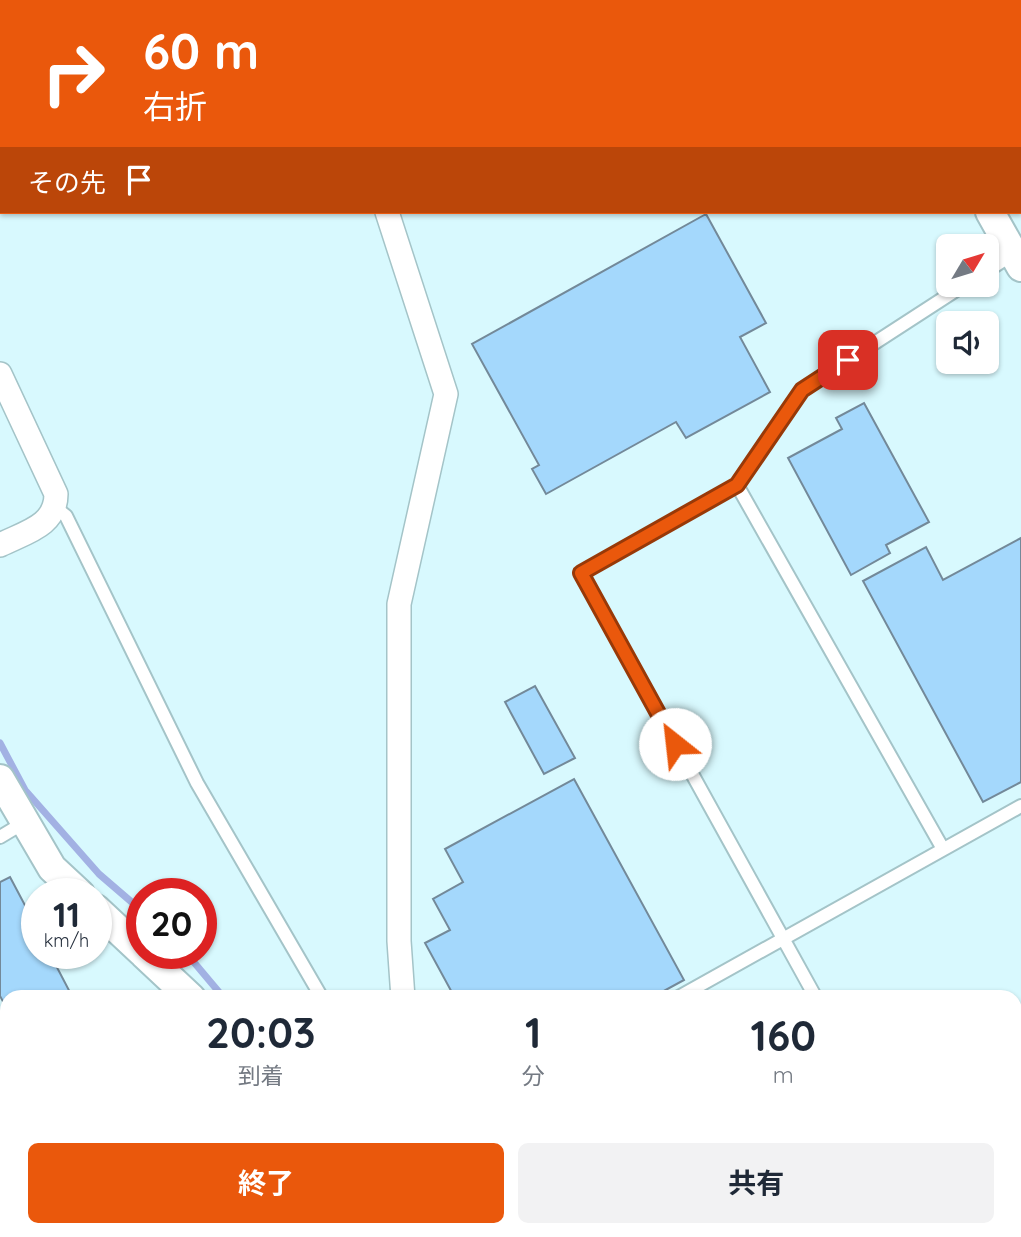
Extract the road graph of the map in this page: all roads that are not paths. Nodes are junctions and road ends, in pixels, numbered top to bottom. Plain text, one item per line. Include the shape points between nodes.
1 (388, 214) edge
2 (991, 214) edge
3 (1017, 260) edge
4 (999, 267) edge
5 (944, 298) edge
6 (0, 374) edge
7 (737, 485) junction
8 (56, 508) junction
9 (0, 545) edge
10 (0, 779) edge
11 (1021, 806) edge
12 (25, 822) junction
13 (0, 836) edge
14 (943, 849) junction
15 (63, 878) edge
16 (112, 924) edge
17 (126, 937) edge
18 (783, 939) junction
19 (160, 969) edge
20 (182, 990) edge
21 (317, 990) edge
22 (402, 990) edge
23 (691, 990) edge
24 (812, 990) edge

1 - 22 street via 446,394 399,604
2 - 3 street
3 - 4 lane
5 - 7 lane via 802,390
6 - 8 street via 56,494
7 - 14 lane
7 - 18 lane via 581,573
8 - 9 street via 38,526
8 - 21 lane via 66,516 197,783
10 - 12 street
11 - 14 lane
12 - 13 lane
12 - 15 street
14 - 18 lane
16 - 17 street
18 - 23 lane
18 - 24 lane
19 - 20 street

